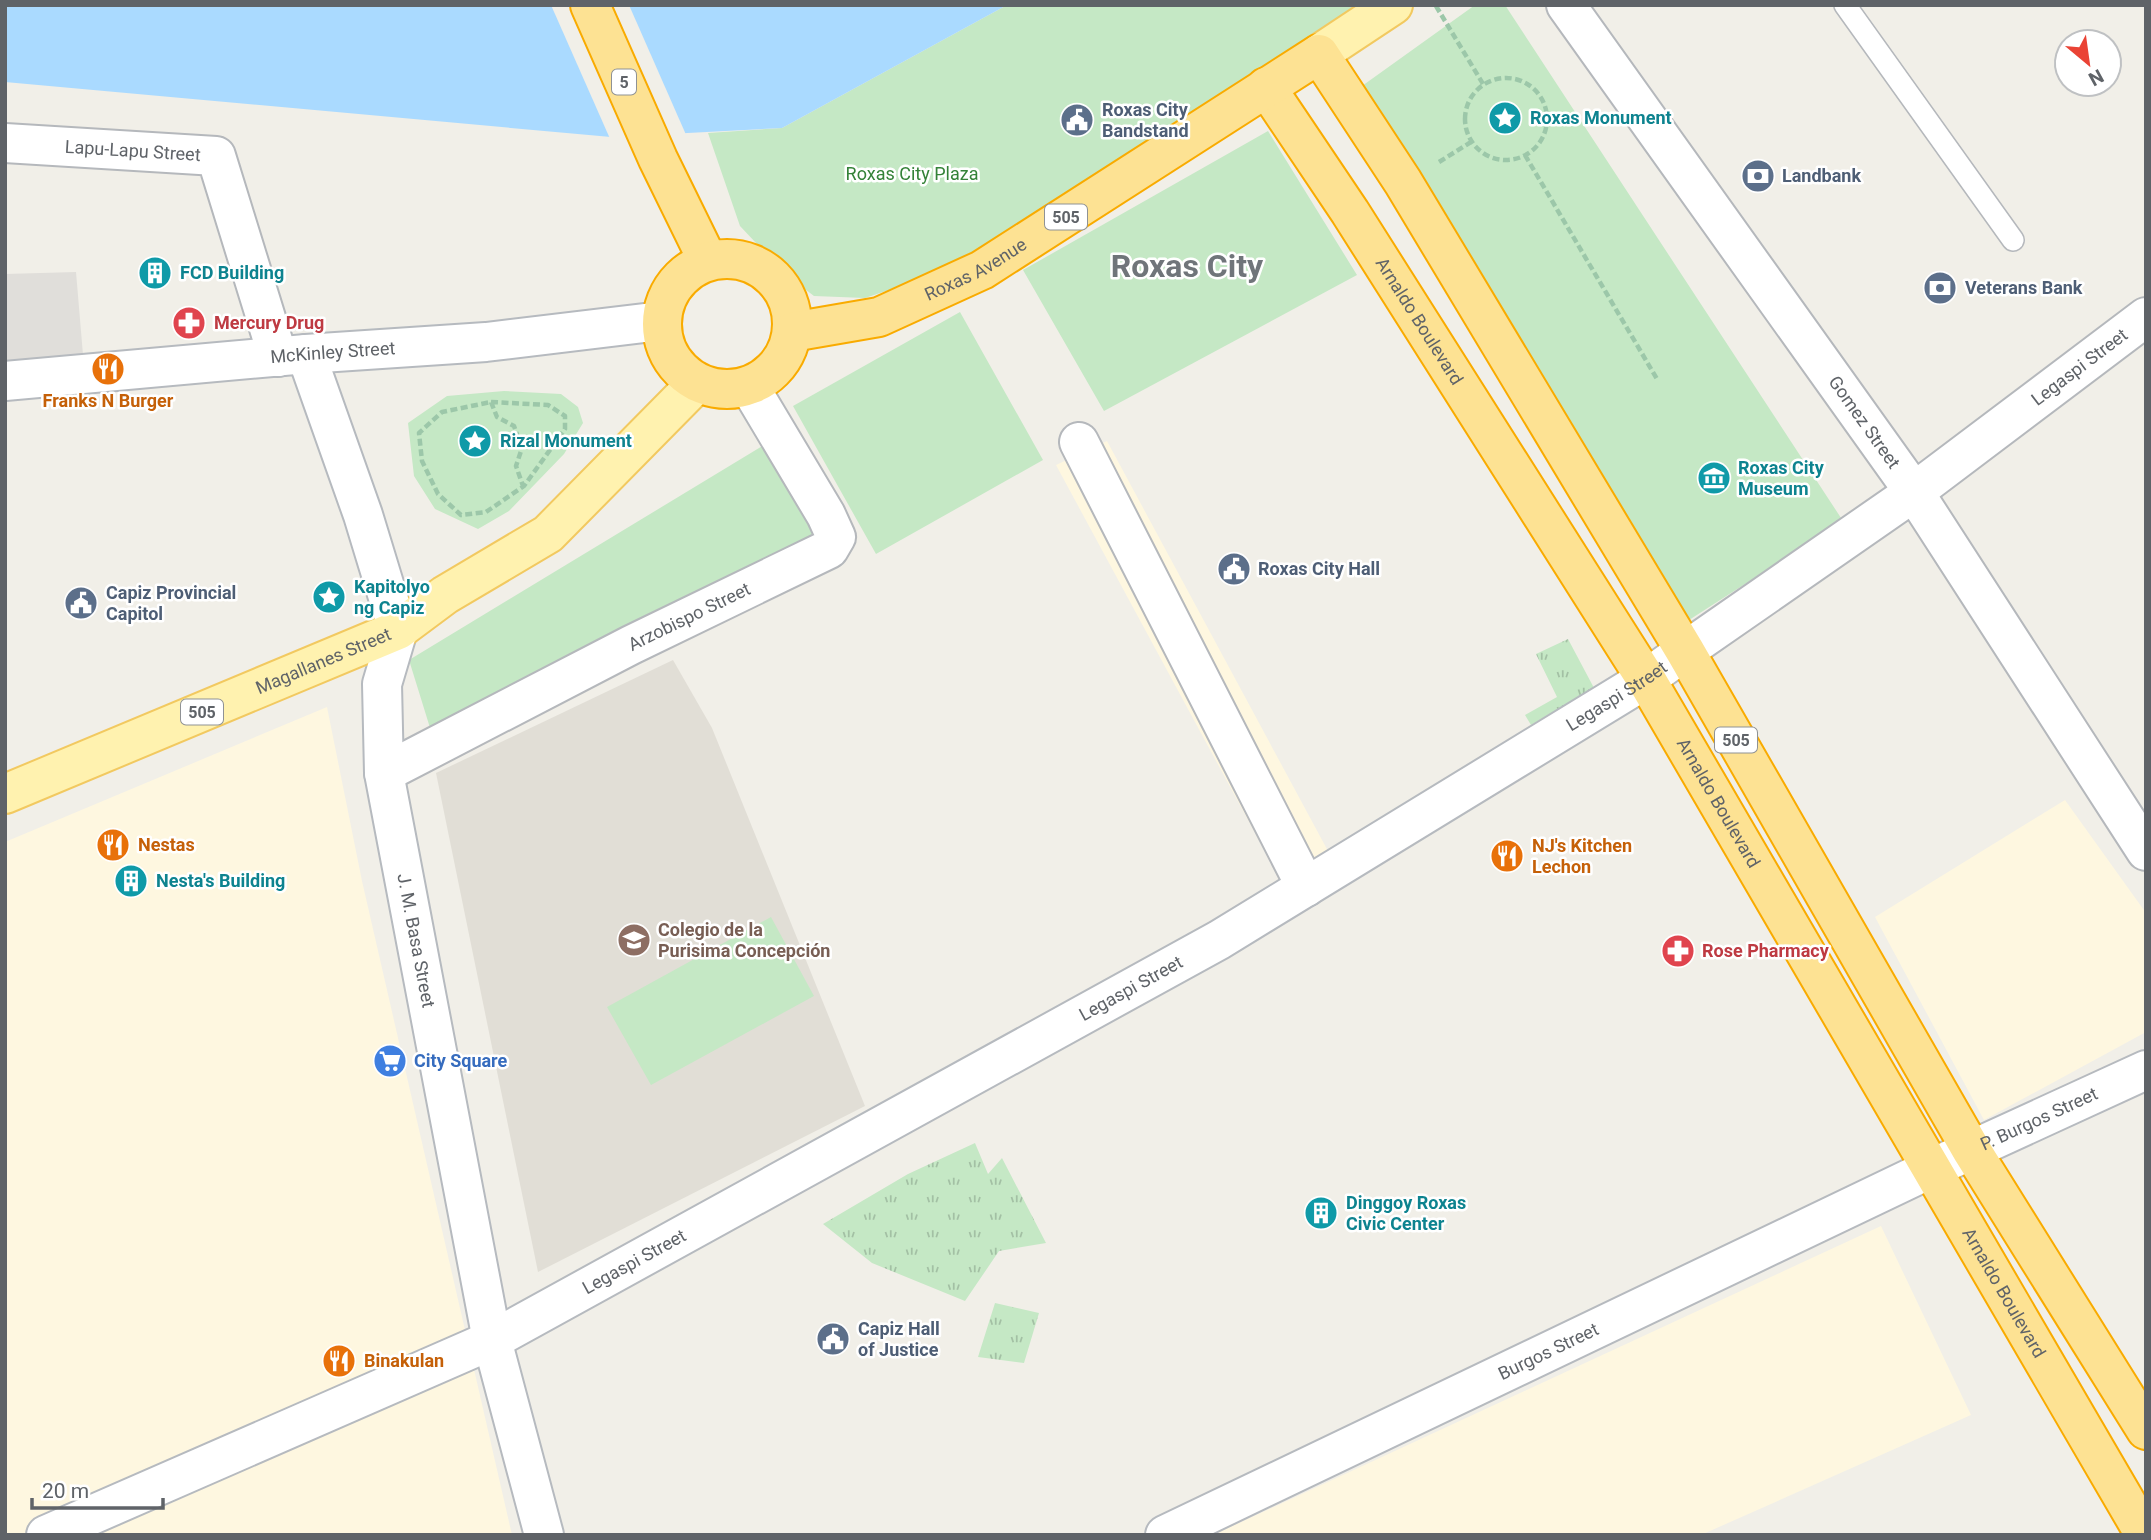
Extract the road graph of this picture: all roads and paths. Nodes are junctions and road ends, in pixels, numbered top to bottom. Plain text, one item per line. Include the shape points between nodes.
1 (590, 5) edge
2 (1393, 5) edge
3 (1436, 5) edge
4 (1566, 5) edge
5 (1845, 5) edge
6 (1319, 54) junction
7 (1483, 84) junction
8 (1266, 87) junction
9 (5, 142) edge
10 (1471, 142) junction
11 (1525, 155) junction
12 (1437, 163) dead end
13 (2013, 240) dead end
14 (708, 261) junction
15 (2146, 317) edge
16 (661, 321) junction
17 (792, 332) junction
18 (292, 356) junction
19 (1657, 379) dead end
20 (5, 381) edge
21 (697, 383) junction
22 (749, 386) junction
23 (491, 402) junction
24 (1079, 442) dead end
25 (524, 486) junction
26 (1914, 492) junction
27 (398, 630) junction
28 (1685, 651) junction
29 (1646, 678) junction
30 (384, 773) junction
31 (5, 794) edge
32 (2146, 851) edge
33 (1306, 887) junction
34 (2146, 1070) edge
35 (1972, 1151) junction
36 (1930, 1169) junction
37 (492, 1340) junction
38 (2146, 1430) edge
39 (46, 1535) edge
40 (544, 1535) edge
41 (1165, 1535) edge
42 (2145, 1535) edge

1 - 14 highway, 5
2 - 6 main road
3 - 7 path
4 - 26 street, Gomez Street
5 - 13 lane
6 - 8 highway, Roxas Avenue / 505
6 - 28 highway, 505 via 1403,182
7 - 10 path via 1466,104 1465,130
7 - 11 path via 1509,77 1541,97 1547,124 1536,147
8 - 17 highway, Roxas Avenue / 505 via 982,271 879,317
8 - 29 highway, Arnaldo Boulevard / 505
9 - 18 street, Lapu-Lapu Street via 216,156
10 - 11 path via 1489,157 1502,160
10 - 12 path
11 - 19 path
14 - 16 highway via 674,285
14 - 17 highway via 731,259 771,275 784,291
15 - 26 street, Legaspi Street
16 - 18 street, McKinley Street via 486,342
16 - 21 highway via 670,357
17 - 22 highway via 778,365
18 - 20 street, McKinley Street
18 - 27 street via 363,515
21 - 22 highway via 713,389
21 - 27 main road, Magallanes Street / 505 via 548,534 445,595
22 - 30 street, Arzobispo Street via 826,515 836,537 829,549
23 - 25 path via 497,417 514,426 522,448 516,466
23 - 25 path via 548,405 565,416 565,429
23 - 25 path via 442,412 419,433 422,461 438,494 461,515 486,512
24 - 33 street
26 - 28 street, Legaspi Street
26 - 32 street, Gomez Street
27 - 30 street, J. M. Basa Street via 382,684
27 - 31 main road, Magallanes Street / 505
28 - 29 street, Legaspi Street
28 - 35 highway, 505
29 - 33 street, Legaspi Street
29 - 36 highway, Arnaldo Boulevard / 505
30 - 37 street, J. M. Basa Street
33 - 37 street, Legaspi Street via 1195,953
34 - 35 street, P. Burgos Street
35 - 36 street, P. Burgos Street
35 - 38 highway, 505
36 - 41 street, Burgos Street
36 - 42 highway, Arnaldo Boulevard / 505
37 - 39 street, Legaspi Street
37 - 40 street, J. M. Basa Street

